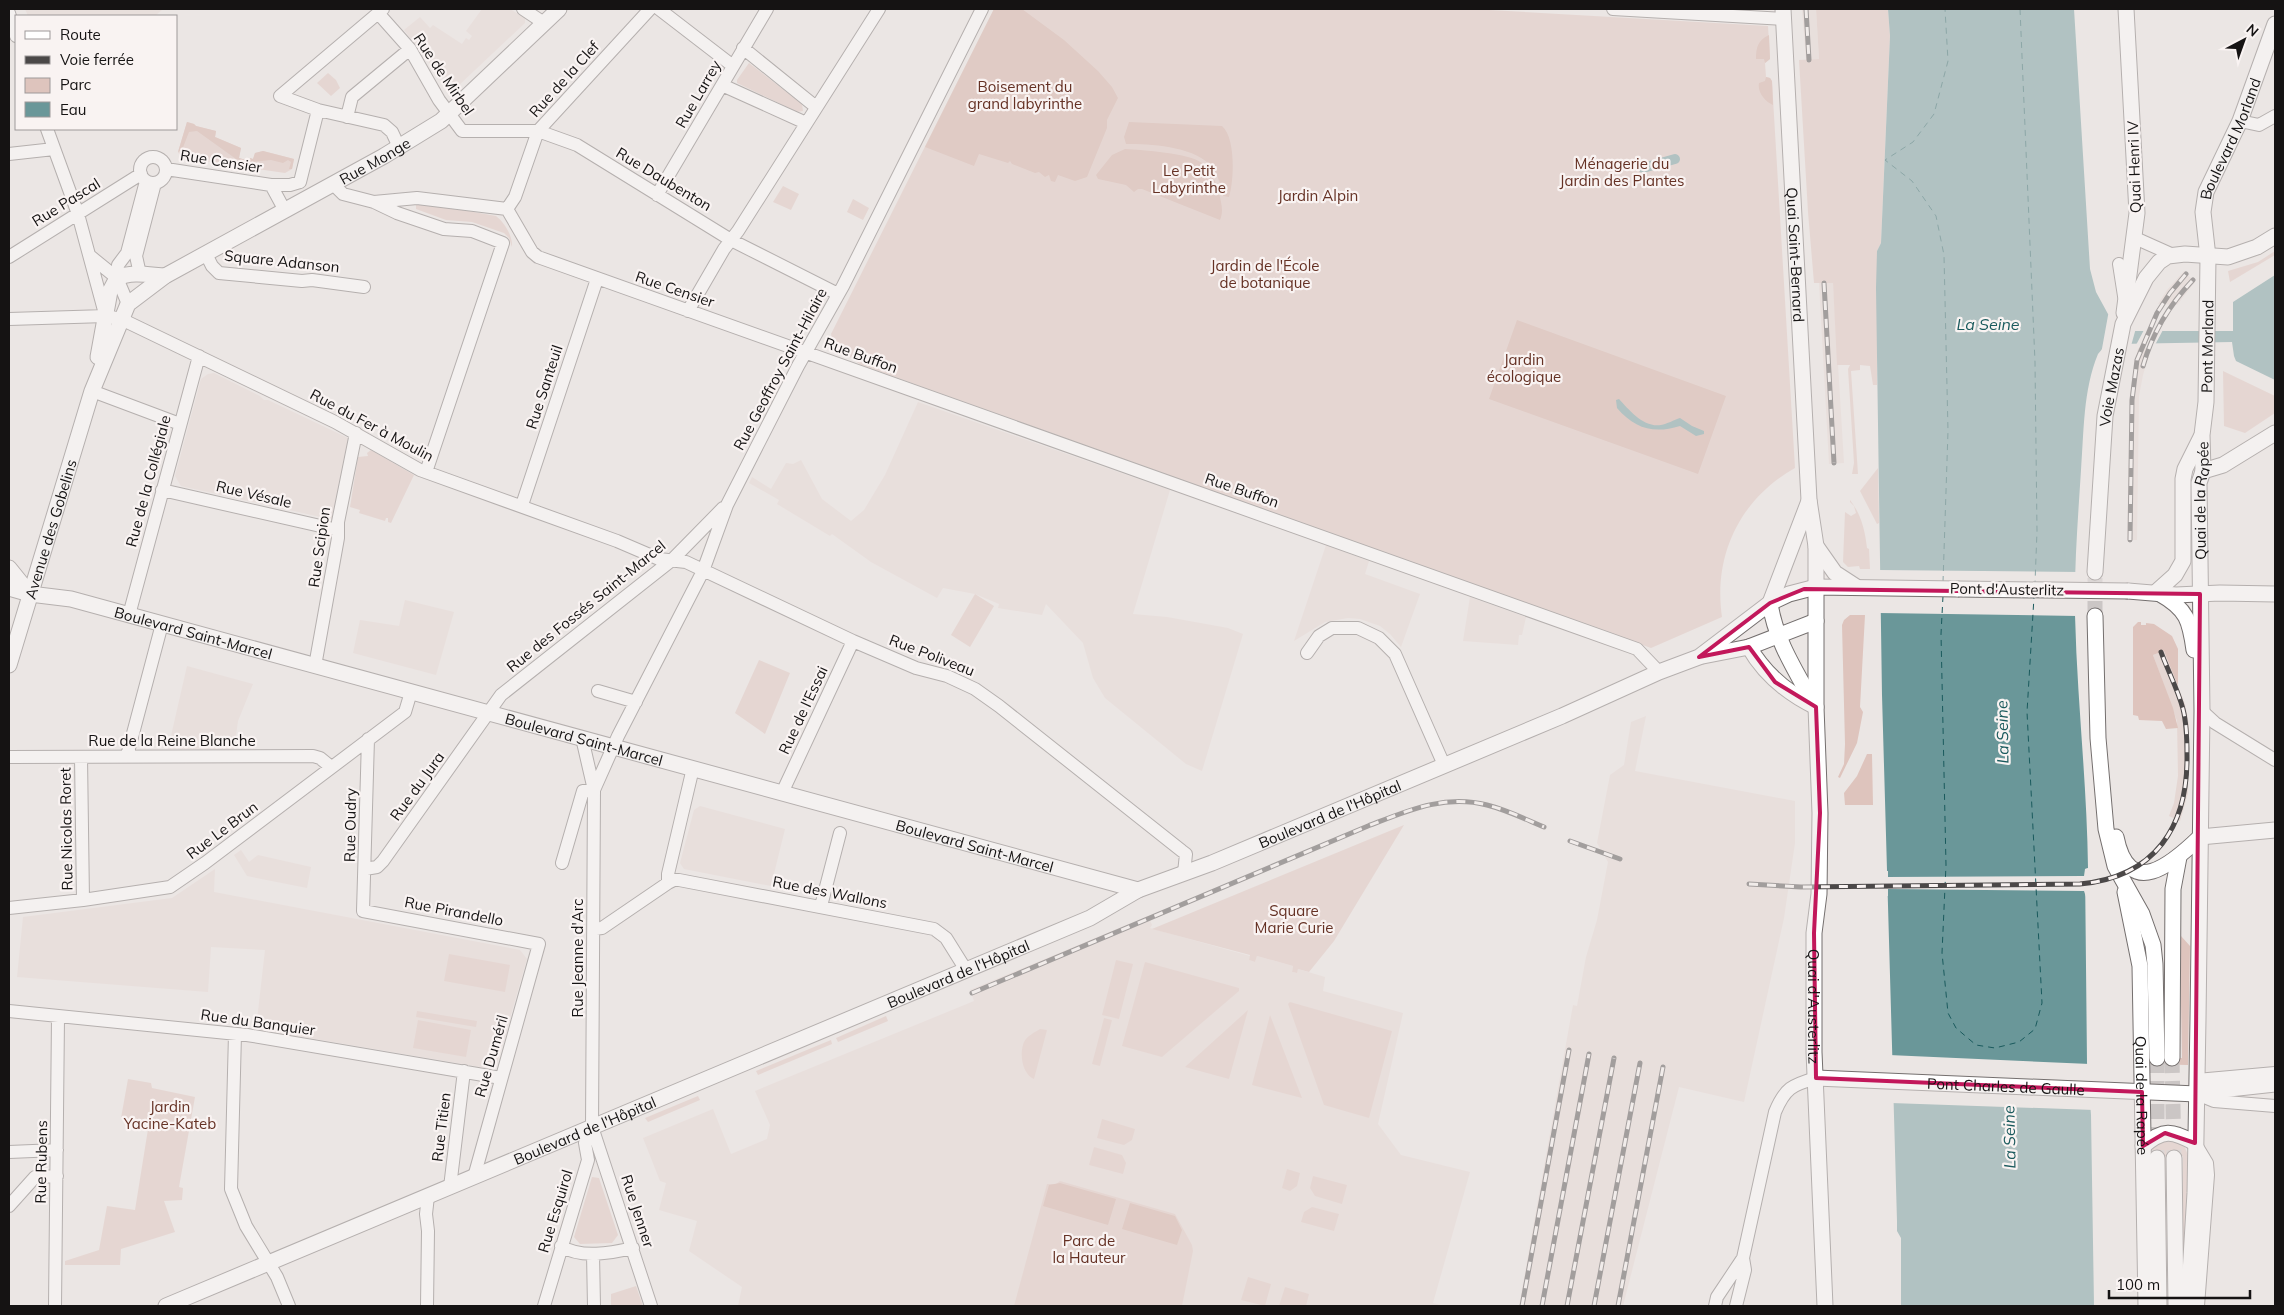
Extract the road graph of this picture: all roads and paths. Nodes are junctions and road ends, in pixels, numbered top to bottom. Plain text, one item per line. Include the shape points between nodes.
1 (522, 9) edge
2 (559, 9) edge
3 (650, 9) edge
4 (659, 9) edge
5 (767, 9) edge
6 (879, 9) edge
7 (982, 9) edge
8 (1613, 9) edge
9 (2126, 9) edge
10 (381, 11) edge
11 (9, 13) edge
12 (1783, 14) edge
13 (544, 23) junction
14 (2275, 24) edge
15 (15, 33) edge
16 (744, 48) junction
17 (410, 49) junction
18 (733, 66) junction
19 (722, 85) junction
20 (816, 107) junction
21 (318, 110) junction
22 (449, 113) junction
23 (347, 116) junction
24 (2275, 116) edge
25 (2240, 121) junction
26 (806, 123) junction
27 (47, 130) edge
28 (462, 131) joint
29 (538, 131) junction
30 (400, 146) junction
31 (54, 149) junction
32 (9, 154) edge
33 (166, 169) junction
34 (147, 179) junction
35 (295, 184) junction
36 (333, 184) junction
37 (274, 190) junction
38 (657, 195) junction
39 (308, 197) junction
40 (374, 202) junction
41 (284, 209) junction
42 (507, 209) junction
43 (78, 214) junction
44 (2275, 236) edge
45 (2135, 238) junction
46 (731, 240) junction
47 (206, 254) junction
48 (2173, 255) junction
49 (90, 256) junction
50 (9, 257) edge
51 (2208, 257) junction
52 (2119, 264) dead end
53 (140, 274) junction
54 (165, 276) junction
55 (117, 278) junction
56 (597, 279) junction
57 (364, 287) dead end
58 (838, 294) junction
59 (2130, 301) junction
60 (128, 304) junction
61 (688, 311) junction
62 (106, 316) junction
63 (9, 319) edge
64 (121, 319) junction
65 (806, 353) junction
66 (199, 356) junction
67 (92, 391) junction
68 (180, 424) junction
69 (2275, 432) edge
70 (356, 433) junction
71 (2202, 436) junction
72 (2203, 470) junction
73 (426, 472) junction
74 (162, 490) junction
75 (1809, 500) junction
76 (522, 505) junction
77 (726, 505) junction
78 (338, 530) junction
79 (1816, 546) junction
80 (672, 560) junction
81 (9, 568) edge
82 (704, 571) junction
83 (2095, 572) tunnel mouth
84 (1816, 587) junction
85 (9, 588) edge
86 (1859, 588) junction
87 (2156, 592) junction
88 (30, 594) junction
89 (2193, 594) junction
90 (2275, 594) edge
91 (1770, 603) junction
92 (129, 615) junction
93 (2094, 616) tunnel mouth
94 (1816, 621) junction
95 (162, 624) junction
96 (1780, 636) junction
97 (853, 641) junction
98 (1749, 647) junction
99 (1307, 653) dead end
100 (1699, 657) junction
101 (9, 666) edge
102 (316, 666) junction
103 (1659, 672) junction
104 (410, 692) junction
105 (598, 692) dead end
106 (636, 702) junction
107 (1816, 707) junction
108 (2202, 711) junction
109 (488, 712) junction
110 (582, 738) junction
111 (2098, 738) junction
112 (368, 739) junction
113 (613, 747) junction
114 (127, 756) junction
115 (9, 757) edge
116 (81, 757) junction
117 (2275, 760) edge
118 (1444, 765) junction
119 (331, 767) junction
120 (693, 768) junction
121 (594, 790) junction
122 (782, 793) junction
123 (2275, 830) edge
124 (840, 833) dead end
125 (571, 834) junction
126 (594, 837) junction
127 (2200, 837) junction
128 (2179, 856) junction
129 (562, 863) dead end
130 (365, 869) junction
131 (1184, 872) junction
132 (668, 883) junction
133 (2125, 886) junction
134 (1138, 890) junction
135 (83, 900) junction
136 (821, 906) junction
137 (9, 908) edge
138 (363, 911) joint
139 (594, 929) junction
140 (539, 944) joint
141 (966, 970) junction
142 (9, 1011) edge
143 (58, 1018) junction
144 (235, 1034) junction
145 (2156, 1058) tunnel mouth
146 (2172, 1058) tunnel mouth
147 (464, 1071) junction
148 (2275, 1073) edge
149 (501, 1078) junction
150 (1816, 1078) junction
151 (2275, 1084) edge
152 (2197, 1087) junction
153 (2135, 1092) junction
154 (2275, 1106) edge
155 (592, 1127) junction
156 (2195, 1143) junction
157 (2143, 1146) junction
158 (57, 1150) junction
159 (9, 1152) edge
160 (2157, 1158) tunnel mouth
161 (2174, 1158) tunnel mouth
162 (57, 1176) junction
163 (474, 1177) junction
164 (450, 1187) junction
165 (428, 1196) junction
166 (9, 1206) edge
167 (561, 1246) junction
168 (633, 1248) junction
169 (593, 1254) junction
170 (1743, 1258) junction
171 (268, 1264) junction
172 (56, 1306) edge
173 (166, 1306) edge
174 (289, 1306) edge
175 (428, 1306) edge
176 (544, 1306) edge
177 (594, 1306) edge
178 (651, 1306) edge
179 (1715, 1306) edge
180 (1736, 1306) edge
181 (1825, 1306) edge
182 (2146, 1306) edge
183 (2158, 1306) edge
184 (2176, 1306) edge
185 (2188, 1306) edge
186 (2198, 1306) edge

1 - 13 street
2 - 13 main road, Rue Monge
3 - 29 street, Rue de la Clef
4 - 18 street
5 - 16 street, Rue Larrey
6 - 20 street
7 - 58 street, Rue Geoffroy Saint-Hilaire
8 - 12 street
9 - 45 main road, Quai Henri IV
10 - 17 street, Rue de Mirbel
10 - 21 street via 280,96
11 - 15 street
12 - 75 main road, Quai Saint-Bernard
13 - 22 main road, Rue Monge
14 - 25 main road, Boulevard Morland
16 - 18 street, Rue Larrey
16 - 20 street
17 - 22 street, Rue de Mirbel
17 - 23 street via 352,97
18 - 19 street, Rue Larrey
19 - 26 street
19 - 38 street, Rue Larrey
20 - 26 street
21 - 23 street
21 - 35 street
22 - 28 street, Rue de Mirbel
22 - 30 main road, Rue Monge
23 - 30 street via 387,127
24 - 25 street via 2260,125
25 - 51 main road, Boulevard Morland via 2206,192 2203,212
26 - 46 street
27 - 31 street
28 - 29 street, Rue Daubenton
29 - 38 street, Rue Daubenton via 577,145
29 - 42 street, Rue de la Clef via 516,197
30 - 36 main road, Rue Monge
31 - 32 street
31 - 43 street
33 - 34 street via 165,176
33 - 34 street via 161,160 150,158 142,164
33 - 37 street, Rue Censier
34 - 43 street, Rue Pascal
34 - 53 street via 136,256
34 - 55 street via 127,254 118,265
35 - 37 street, Rue Censier
35 - 39 street
36 - 39 main road, Rue Monge
36 - 40 street via 343,194
37 - 41 street
38 - 46 street, Rue Daubenton
39 - 41 main road, Rue Monge
40 - 42 street via 417,198
40 - 73 street via 444,229 472,231 502,241
41 - 47 main road, Rue Monge
42 - 56 street, Rue Censier via 533,254
43 - 49 street
43 - 50 street, Rue Pascal
44 - 51 main road via 2242,253
45 - 48 street
45 - 59 main road, Quai Henri IV
46 - 58 street, Rue Daubenton
46 - 61 street
47 - 54 main road, Rue Monge
47 - 57 street, Square Adanson via 220,273
48 - 51 main road
48 - 59 main road, Voie Mazas via 2152,269
49 - 55 street
49 - 62 street
51 - 71 main road, Pont Morland via 2206,402
52 - 59 street
53 - 54 main road
53 - 55 main road
54 - 60 main road, Rue Monge
55 - 60 street
55 - 62 main road, Avenue des Gobelins via 110,292
56 - 61 street, Rue Censier
56 - 76 street, Rue Santeuil
58 - 65 street, Rue Geoffroy Saint-Hilaire
59 - 83 main road, Voie Mazas via 2118,344 2105,416
60 - 64 main road, Avenue des Gobelins
61 - 65 street, Rue Censier
62 - 63 street, Rue du Fer à Moulin
62 - 64 street, Rue du Fer à Moulin
62 - 67 main road, Avenue des Gobelins
64 - 66 street, Rue du Fer à Moulin
64 - 67 main road, Avenue des Gobelins
65 - 77 street, Rue Geoffroy Saint-Hilaire
65 - 103 street, Rue Buffon via 1637,649
66 - 68 street, Rue de la Collégiale
66 - 70 street, Rue du Fer à Moulin
67 - 68 street
67 - 88 main road, Avenue des Gobelins
68 - 74 street, Rue de la Collégiale
69 - 72 main road via 2223,465
70 - 73 street, Rue du Fer à Moulin
70 - 78 street, Rue Scipion
71 - 72 main road, Quai de la Rapée
71 - 87 main road, Quai de la Rapée via 2183,479 2183,561 2175,575
72 - 89 main road, Quai de la Rapée via 2198,483
73 - 76 street, Rue du Fer à Moulin
74 - 78 street, Rue Vésale
74 - 92 street, Rue de la Collégiale
75 - 79 main road, Quai Saint-Bernard
75 - 91 main road, Quai Saint-Bernard
76 - 80 street, Rue du Fer à Moulin via 659,559
77 - 80 street, Rue des Fossés Saint-Marcel
77 - 82 street, Rue Geoffroy Saint-Hilaire
78 - 102 street, Rue Scipion
79 - 84 main road, Quai Saint-Bernard
79 - 86 main road via 1835,574
80 - 82 street, Rue Poliveau via 686,562
80 - 109 street, Rue des Fossés Saint-Marcel via 501,695
81 - 88 main road
82 - 97 street, Rue Poliveau
82 - 106 street, Rue Geoffroy Saint-Hilaire
84 - 86 main road, Pont d'Austerlitz
84 - 91 main road, Boulevard de l'Hôpital
84 - 94 main road, Quai Saint-Bernard
85 - 88 main road, Boulevard Saint-Marcel
86 - 87 main road, Pont d'Austerlitz, bridge
87 - 89 main road, Pont d'Austerlitz
87 - 108 main road, Quai de la Rapée via 2182,610 2189,622
88 - 92 main road, Boulevard Saint-Marcel via 71,599
88 - 101 main road, Avenue des Gobelins
89 - 90 main road, Pont d'Austerlitz
89 - 108 main road, Quai de la Rapée
91 - 96 main road
91 - 100 main road, Boulevard de l'Hôpital
92 - 95 main road, Boulevard Saint-Marcel
93 - 111 main road
94 - 96 main road
94 - 107 main road, Quai d'Austerlitz
95 - 102 main road, Boulevard Saint-Marcel
95 - 114 street
96 - 98 main road
96 - 107 main road
97 - 122 street, Rue de l'Essai
97 - 131 street, Rue Poliveau via 975,689 1186,854
98 - 100 main road
98 - 107 main road via 1775,682
99 - 118 street via 1319,636 1332,628 1358,628 1379,638 1395,654
100 - 103 main road, Boulevard de l'Hôpital
102 - 104 main road, Boulevard Saint-Marcel
103 - 118 main road, Boulevard de l'Hôpital
104 - 109 main road, Boulevard Saint-Marcel
104 - 112 street, Rue Le Brun via 405,712
105 - 106 street
106 - 113 street, Rue Geoffroy Saint-Hilaire
107 - 150 main road, Quai d'Austerlitz via 1820,813 1819,894 1814,933
108 - 117 street via 2215,723
108 - 127 main road, Quai de la Rapée
109 - 110 main road, Boulevard Saint-Marcel
109 - 130 street, Rue du Jura via 383,861 377,867
110 - 113 main road, Boulevard Saint-Marcel
110 - 121 street, Rue Jeanne d'Arc
111 - 128 main road via 2107,764 2117,843 2126,862 2136,871 2151,872
111 - 133 main road, Quai de la Rapée via 2106,829 2111,853
112 - 119 street, Rue Le Brun
112 - 130 street, Rue Oudry
113 - 120 main road, Boulevard Saint-Marcel
113 - 121 street, Rue Jeanne d'Arc
114 - 116 street, Rue de la Reine Blanche
114 - 119 street, Rue de la Reine Blanche via 313,756
115 - 116 street, Rue de la Reine Blanche
116 - 135 street, Rue Nicolas Roret
118 - 131 main road, Boulevard de l'Hôpital
119 - 135 street, Rue Le Brun via 170,887
120 - 122 main road, Boulevard Saint-Marcel
120 - 132 street
121 - 125 street via 583,791
121 - 126 street, Rue Jeanne d'Arc
122 - 134 main road, Boulevard Saint-Marcel
123 - 127 main road
124 - 136 street
125 - 126 street
125 - 129 street
126 - 139 street, Rue Jeanne d'Arc
127 - 128 main road
127 - 152 main road, Quai de la Rapée
128 - 146 main road, Quai de la Rapée via 2173,889
130 - 138 street, Rue Oudry
131 - 134 main road, Boulevard de l'Hôpital
132 - 136 street, Rue des Wallons via 679,880
132 - 139 street via 602,928
133 - 145 main road, Quai de la Rapée via 2142,914 2153,945
133 - 153 main road, Quai de la Rapée via 2140,966
134 - 141 main road, Boulevard de l'Hôpital via 1090,918
135 - 137 street, Rue Le Brun
136 - 141 street, Rue des Wallons via 934,929 946,938
138 - 140 street, Rue Pirandello
139 - 155 street, Rue Jeanne d'Arc
140 - 149 street, Rue Duméril
141 - 155 main road, Boulevard de l'Hôpital
142 - 143 street, Rue du Banquier
143 - 144 street, Rue du Banquier
143 - 158 street, Rue Rubens
144 - 147 street, Rue du Banquier
144 - 171 street via 231,1189 246,1226
147 - 149 street, Rue du Banquier
147 - 164 street, Rue Titien
148 - 152 street
149 - 163 street, Rue Duméril
150 - 153 main road, Pont Charles de Gaulle
150 - 170 street via 1788,1089 1774,1112
150 - 181 main road, Quai d'Austerlitz
151 - 152 main road, Pont Charles de Gaulle via 2220,1090
152 - 153 main road, Pont Charles de Gaulle
152 - 154 street via 2214,1101
152 - 156 main road, Quai de la Rapée
153 - 157 main road, Quai de la Rapée
155 - 163 main road, Boulevard de l'Hôpital
155 - 167 street, Rue Esquirol via 585,1143 588,1160
155 - 168 street, Rue Jenner
156 - 157 main road via 2165,1133 2155,1135
156 - 185 main road, Quai de la Rapée
156 - 186 street via 2207,1163 2208,1175
157 - 182 main road, Quai de la Rapée
158 - 159 street
158 - 162 street, Rue Rubens
160 - 183 main road, Quai de la Rapée
161 - 184 main road, Quai de la Rapée
162 - 166 street via 34,1177
162 - 172 street, Rue Rubens
163 - 164 main road, Boulevard de l'Hôpital
164 - 165 main road, Boulevard de l'Hôpital
165 - 171 main road, Boulevard de l'Hôpital
165 - 175 street
167 - 169 street via 570,1252
167 - 176 street, Rue Esquirol
168 - 169 street
168 - 178 street, Rue Jenner
169 - 177 street
170 - 179 street via 1717,1297
170 - 180 street via 1744,1270
171 - 173 main road, Boulevard de l'Hôpital
171 - 174 street

